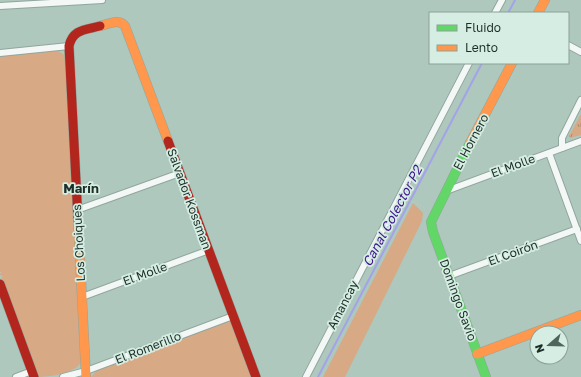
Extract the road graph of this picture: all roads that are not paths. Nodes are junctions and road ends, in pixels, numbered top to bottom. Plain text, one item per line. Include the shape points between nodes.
1 (102, 0) edge
2 (502, 0) edge
3 (545, 0) edge
4 (0, 6) edge
5 (496, 12) edge
6 (539, 12) edge
7 (122, 22) joint
8 (69, 46) junction
9 (569, 46) edge
10 (0, 52) edge
11 (581, 52) edge
12 (468, 64) edge
13 (511, 64) edge
14 (581, 100) edge
15 (581, 141) edge
16 (562, 148) junction
17 (549, 153) junction
18 (180, 173) junction
19 (446, 191) junction
20 (77, 210) junction
21 (433, 218) joint
22 (577, 229) junction
23 (581, 241) edge
24 (209, 250) junction
25 (449, 276) junction
26 (0, 284) edge
27 (82, 297) junction
28 (4, 306) edge
29 (233, 316) junction
30 (581, 316) edge
31 (478, 354) junction
32 (33, 374) edge
33 (86, 374) edge
34 (16, 377) edge
35 (63, 377) edge
36 (256, 377) edge
37 (306, 377) edge
38 (486, 377) edge

1 - 4 street
2 - 5 street
3 - 6 street
7 - 8 street, Los Choiques via 116,21 79,32 71,37
7 - 18 street, Salvador Kossman via 126,26
8 - 10 street
8 - 20 street, Los Choiques
9 - 11 street
12 - 37 street, Amancay
13 - 19 street, El Hornero
14 - 16 street via 562,138
15 - 16 street, El Molle
16 - 17 street, El Molle
17 - 19 street, El Molle
17 - 22 street
18 - 20 street
18 - 24 street, Salvador Kossman
19 - 21 street, El Hornero
20 - 27 street, Los Choiques
21 - 25 street, Domingo Savio
22 - 23 street
22 - 25 street, El Coirón
24 - 27 street, El Molle
24 - 29 street, Salvador Kossman
25 - 31 street, Domingo Savio
26 - 28 street
27 - 33 street, Los Choiques
28 - 32 street
29 - 33 street, El Romerillo
29 - 36 street, Salvador Kossman
30 - 31 street
31 - 38 street, Domingo Savio
32 - 34 street
33 - 35 street, El Romerillo

